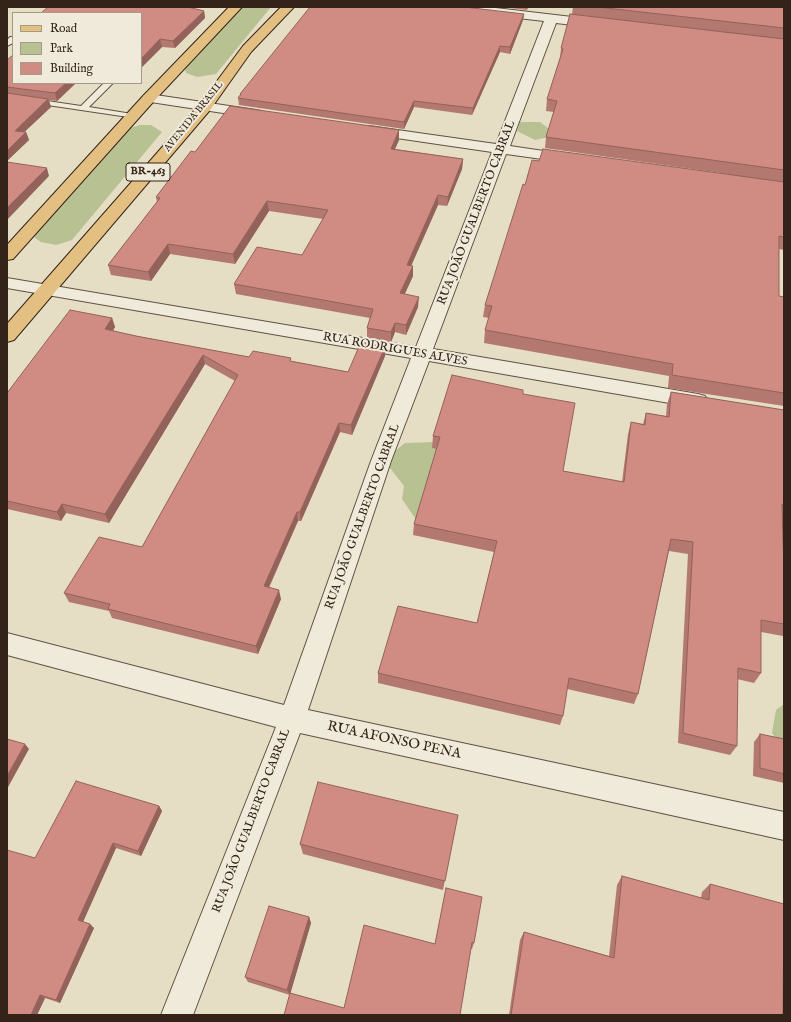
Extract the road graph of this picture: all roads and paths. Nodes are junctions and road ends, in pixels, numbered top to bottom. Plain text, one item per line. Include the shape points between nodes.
1 (236, 7) edge
2 (288, 7) edge
3 (457, 7) edge
4 (551, 19) junction
5 (613, 26) edge
6 (108, 84) edge
7 (7, 97) edge
8 (149, 98) junction
9 (205, 107) junction
10 (83, 108) junction
11 (132, 116) junction
12 (268, 116) edge
13 (354, 128) edge
14 (502, 149) junction
15 (588, 161) edge
16 (7, 255) edge
17 (7, 283) edge
18 (46, 290) junction
19 (7, 336) edge
20 (422, 355) junction
21 (713, 404) edge
22 (7, 644) edge
23 (292, 719) junction
24 (784, 826) edge
25 (177, 1015) edge

1 - 8 main road
2 - 9 main road, AVENIDA BRASIL / BR-463 via 247,49
3 - 4 street
4 - 5 street
4 - 14 street, RUA JOÃO GUALBERTO CABRAL
6 - 10 lane
7 - 10 lane
8 - 9 street
8 - 11 main road
9 - 12 street
9 - 18 main road, AVENIDA BRASIL / BR-463
10 - 11 lane
11 - 16 main road
13 - 14 street
14 - 15 street
14 - 20 street, RUA JOÃO GUALBERTO CABRAL
17 - 18 street, RUA RODRIGUES ALVES
18 - 19 main road, AVENIDA BRASIL / BR-463
18 - 20 street, RUA RODRIGUES ALVES
20 - 21 street, RUA RODRIGUES ALVES
20 - 23 street, RUA JOÃO GUALBERTO CABRAL via 381,461
22 - 23 street, RUA AFONSO PENA
23 - 24 street, RUA AFONSO PENA
23 - 25 street, RUA JOÃO GUALBERTO CABRAL

